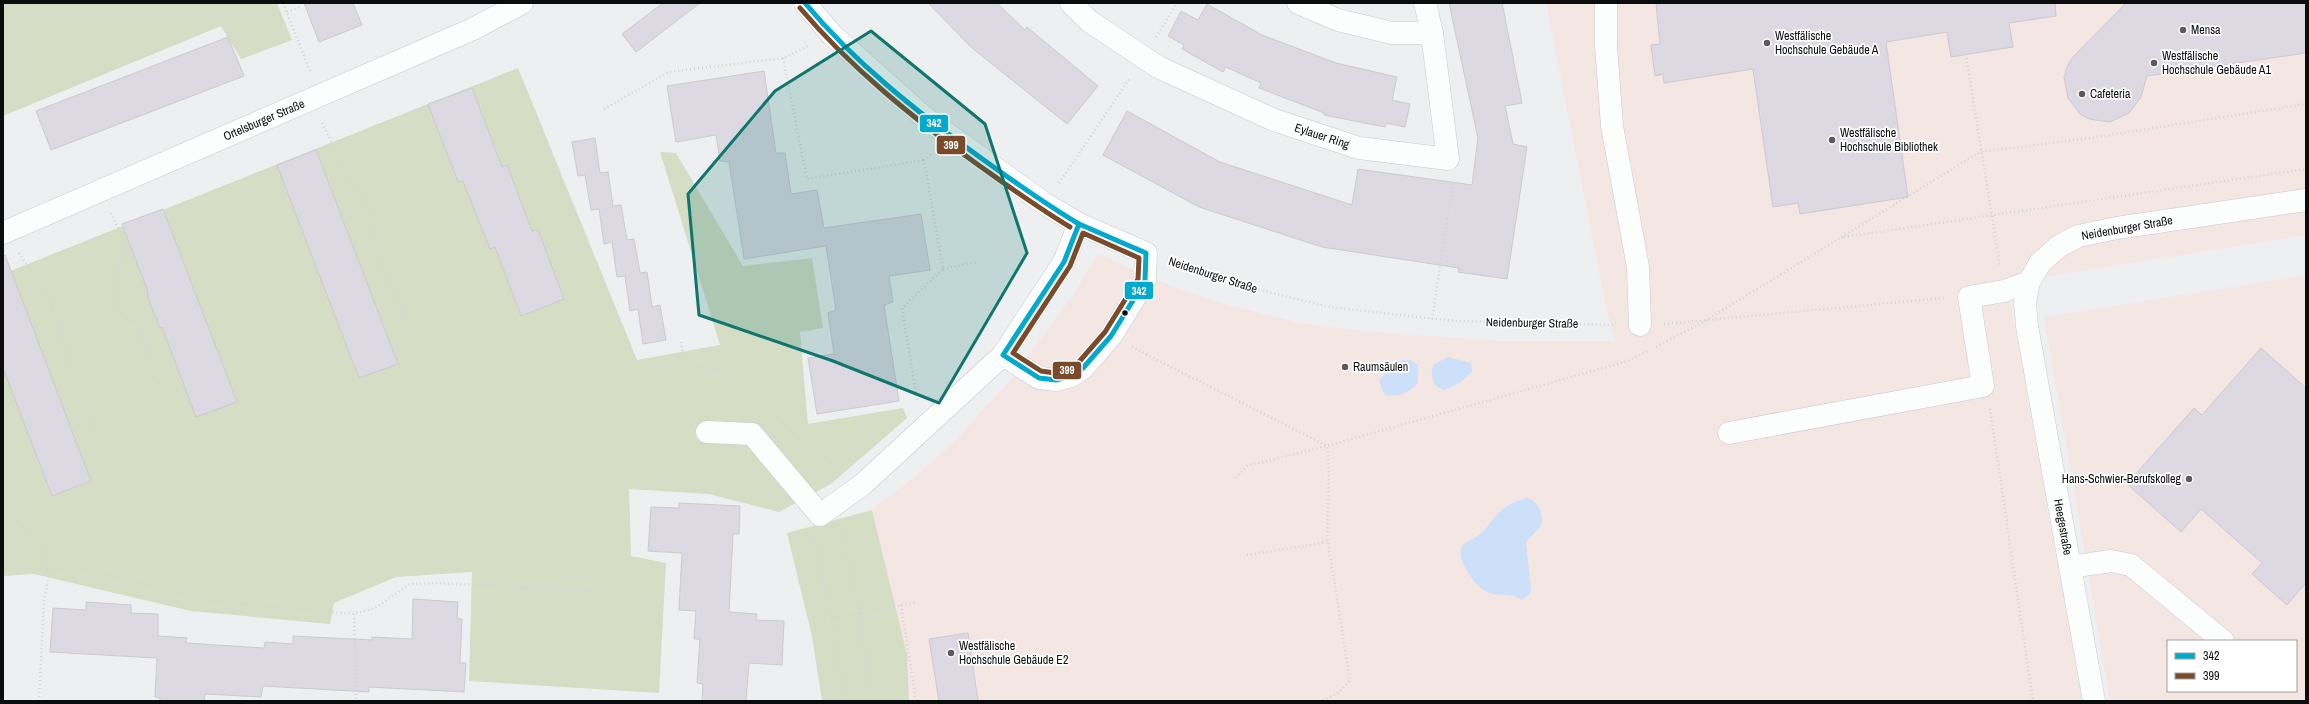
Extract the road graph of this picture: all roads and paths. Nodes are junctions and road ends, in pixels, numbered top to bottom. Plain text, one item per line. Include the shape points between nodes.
1 (283, 3) edge
2 (522, 3) edge
3 (804, 3) edge
4 (1071, 3) edge
5 (1177, 3) edge
6 (1298, 3) edge
7 (1425, 3) edge
8 (1606, 3) edge
9 (300, 7) dead end
10 (287, 12) junction
11 (1432, 33) junction
12 (832, 35) junction
13 (1966, 54) dead end
14 (1144, 57) junction
15 (783, 58) junction
16 (315, 98) junction
17 (2306, 104) edge
18 (604, 109) dead end
19 (951, 136) junction
20 (1980, 152) junction
21 (1448, 159) junction
22 (924, 160) junction
23 (2306, 169) edge
24 (100, 191) junction
25 (2306, 200) edge
26 (1045, 204) junction
27 (1991, 215) junction
28 (1079, 224) junction
29 (5, 232) edge
30 (1841, 237) dead end
31 (1146, 253) junction
32 (976, 262) dead end
33 (943, 268) junction
34 (2029, 282) junction
35 (2004, 291) junction
36 (1969, 297) junction
37 (1432, 319) junction
38 (390, 324) dead end
39 (1640, 325) junction
40 (1111, 336) junction
41 (681, 342) dead end
42 (1003, 355) junction
43 (1983, 386) junction
44 (178, 391) dead end
45 (922, 430) junction
46 (707, 432) dead end
47 (1729, 433) dead end
48 (84, 443) dead end
49 (862, 485) junction
50 (827, 510) junction
51 (3, 518) edge
52 (1328, 542) junction
53 (1247, 555) dead end
54 (2070, 567) junction
55 (49, 576) junction
56 (591, 591) dead end
57 (917, 602) dead end
58 (901, 605) junction
59 (860, 613) junction
60 (354, 614) junction
61 (832, 619) junction
62 (2222, 640) edge
63 (39, 701) edge
64 (356, 701) edge
65 (842, 701) edge
66 (870, 701) edge
67 (916, 701) edge
68 (1321, 701) edge
69 (2033, 701) edge
70 (2094, 701) edge

1 - 10 path
2 - 16 street, Ortelsburger Straße via 473,29
3 - 12 street
4 - 14 street, Eylauer Ring via 1089,21
5 - 14 path
6 - 11 street via 1338,20 1392,33
7 - 11 street
8 - 39 street via 1606,46 1612,126 1638,267
9 - 10 path
10 - 16 path
11 - 21 street
12 - 15 path
12 - 19 street via 924,117
13 - 20 path
14 - 21 street, Eylauer Ring via 1158,67 1274,120 1359,148
14 - 26 path
15 - 18 path via 670,72
15 - 22 path via 808,179
16 - 24 street, Ortelsburger Straße
16 - 38 path via 348,175 363,194 371,222 374,250 401,302 402,314
17 - 20 path via 2097,137
19 - 22 path
19 - 26 street
20 - 27 path
21 - 37 path via 1453,186
22 - 33 path
23 - 27 path
24 - 29 street, Ortelsburger Straße
24 - 44 path via 124,241 115,292 118,307 126,317 140,326 150,369 156,382 168,390
25 - 34 street, Neidenburger Straße via 2078,236 2058,247 2040,263
26 - 28 street
27 - 30 path
27 - 35 path
28 - 31 street
28 - 42 street via 1064,262
29 - 48 path via 48,298 61,333 70,374 93,411 97,436
31 - 37 path, Neidenburger Straße via 1239,285 1330,307
31 - 40 street via 1145,281
32 - 33 path
33 - 45 path via 902,308
34 - 35 street
34 - 54 street, Heegestraße via 2025,303 2027,326
35 - 36 street
36 - 39 path, Neidenburger Straße
36 - 43 street
37 - 39 path, Neidenburger Straße
40 - 42 street via 1084,368 1071,376 1056,380 1039,378
40 - 52 path via 1327,446 1330,468
41 - 49 path via 684,363 728,371 797,436
42 - 45 street
43 - 47 street
43 - 69 path via 1990,407
45 - 49 street
46 - 50 street via 752,434
49 - 50 street
50 - 59 path
50 - 61 path via 814,540
51 - 55 path via 13,517 44,546
52 - 53 path
52 - 68 path via 1350,680 1338,693
54 - 62 street via 2111,561 2131,564
54 - 70 street, Heegestraße
55 - 60 path via 61,569 77,567 210,601
55 - 63 path via 44,600
56 - 60 path via 437,583 410,584 375,608
57 - 58 path
58 - 59 path
58 - 67 path
59 - 61 path
59 - 66 path
60 - 64 path
61 - 65 path

